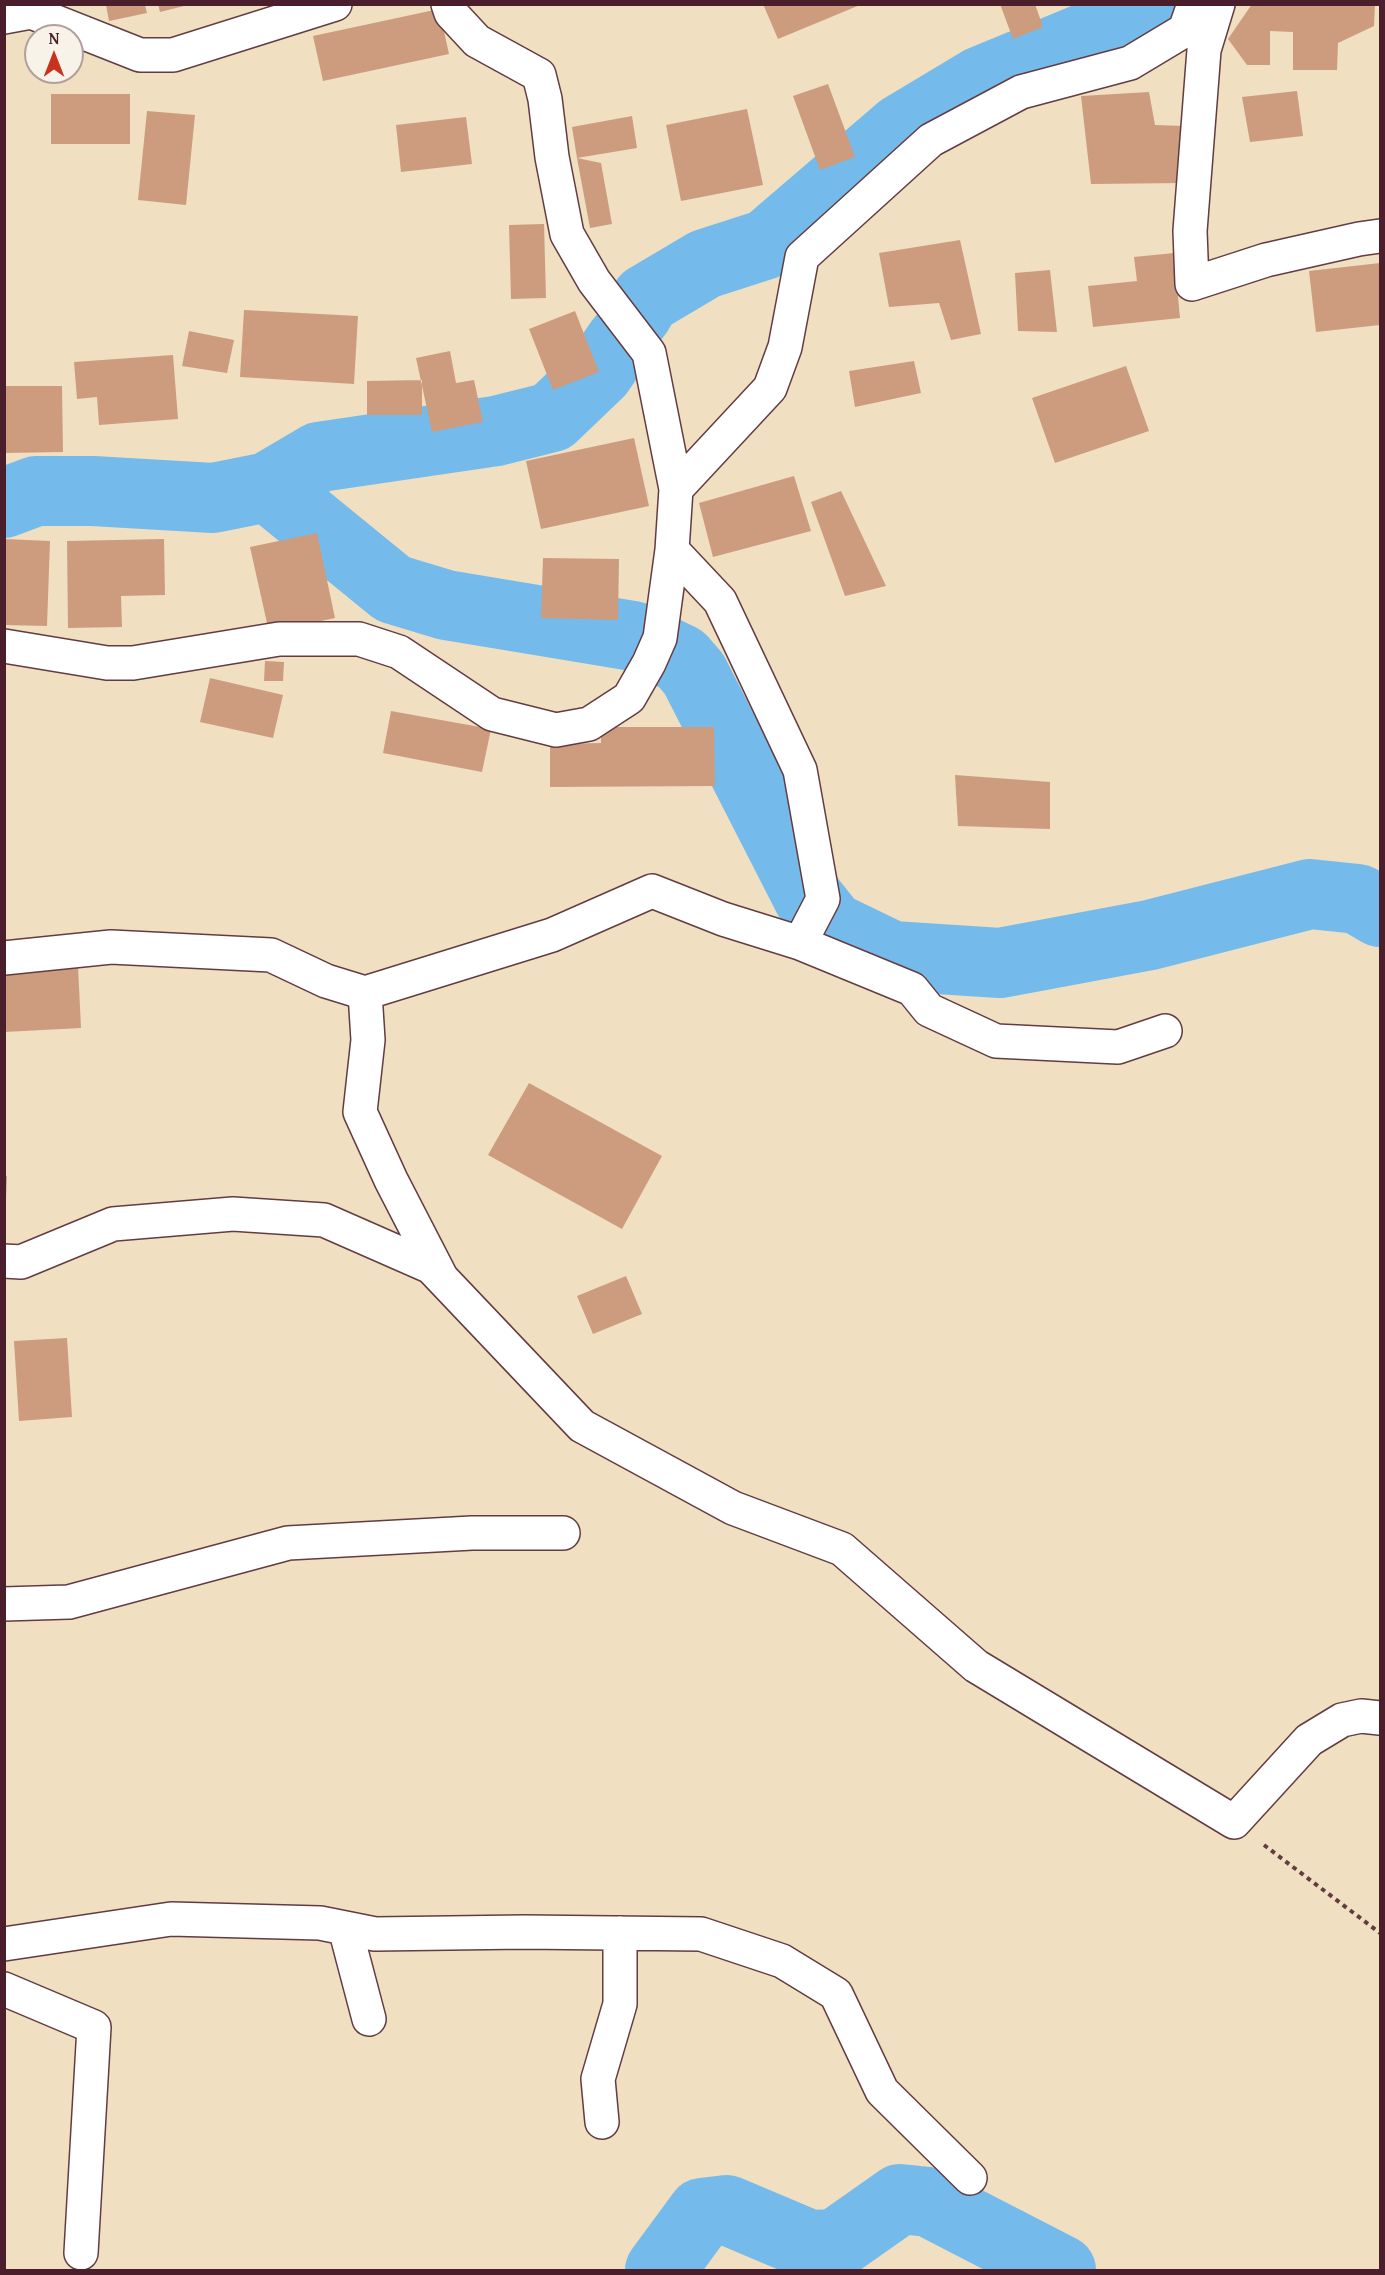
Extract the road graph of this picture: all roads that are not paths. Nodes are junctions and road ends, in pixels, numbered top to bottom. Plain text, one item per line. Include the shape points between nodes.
1 (335, 4) edge
2 (448, 4) edge
3 (1194, 4) edge
4 (1218, 4) edge
5 (4, 16) edge
6 (1380, 236) edge
7 (676, 489) junction
8 (672, 550) junction
9 (4, 646) edge
10 (810, 923) junction
11 (4, 958) edge
12 (365, 993) junction
13 (1165, 1031) dead end
14 (4, 1261) edge
15 (441, 1277) junction
16 (563, 1533) dead end
17 (4, 1604) edge
18 (1380, 1718) edge
19 (345, 1928) junction
20 (620, 1933) junction
21 (4, 1944) edge
22 (4, 1989) edge
23 (369, 2019) dead end
24 (602, 2122) dead end
25 (970, 2178) dead end
26 (81, 2253) dead end

1 - 5 street via 173,55 141,55 31,12
2 - 7 street via 451,13 477,41 539,75 567,234 594,280 649,352
3 - 7 street via 1185,30 1130,63 1021,92 931,141 802,256 785,347 770,388
4 - 6 street via 1204,50 1190,231 1192,284 1266,260
7 - 8 street
8 - 9 street via 655,651 629,698 589,724 556,730 492,714 399,652 359,639 279,639 133,663 106,663
8 - 10 street via 720,601 800,770 824,898
10 - 12 street via 723,919 652,891 552,935
10 - 13 street via 912,989 929,1010 996,1041 1119,1047
11 - 12 street via 111,946 271,955 326,981
12 - 15 street via 368,1040 360,1112
14 - 15 street via 21,1262 113,1224 233,1214 324,1220 431,1267
15 - 18 street via 582,1426 733,1508 842,1549 976,1666 1234,1822 1309,1740 1342,1720
16 - 17 street via 472,1533 288,1543 69,1602
19 - 20 street via 375,1934
19 - 21 street via 320,1923 171,1919
19 - 23 street
20 - 24 street via 620,2004 598,2079
20 - 25 street via 701,1934 782,1961 836,1994 882,2091
22 - 26 street via 94,2027

